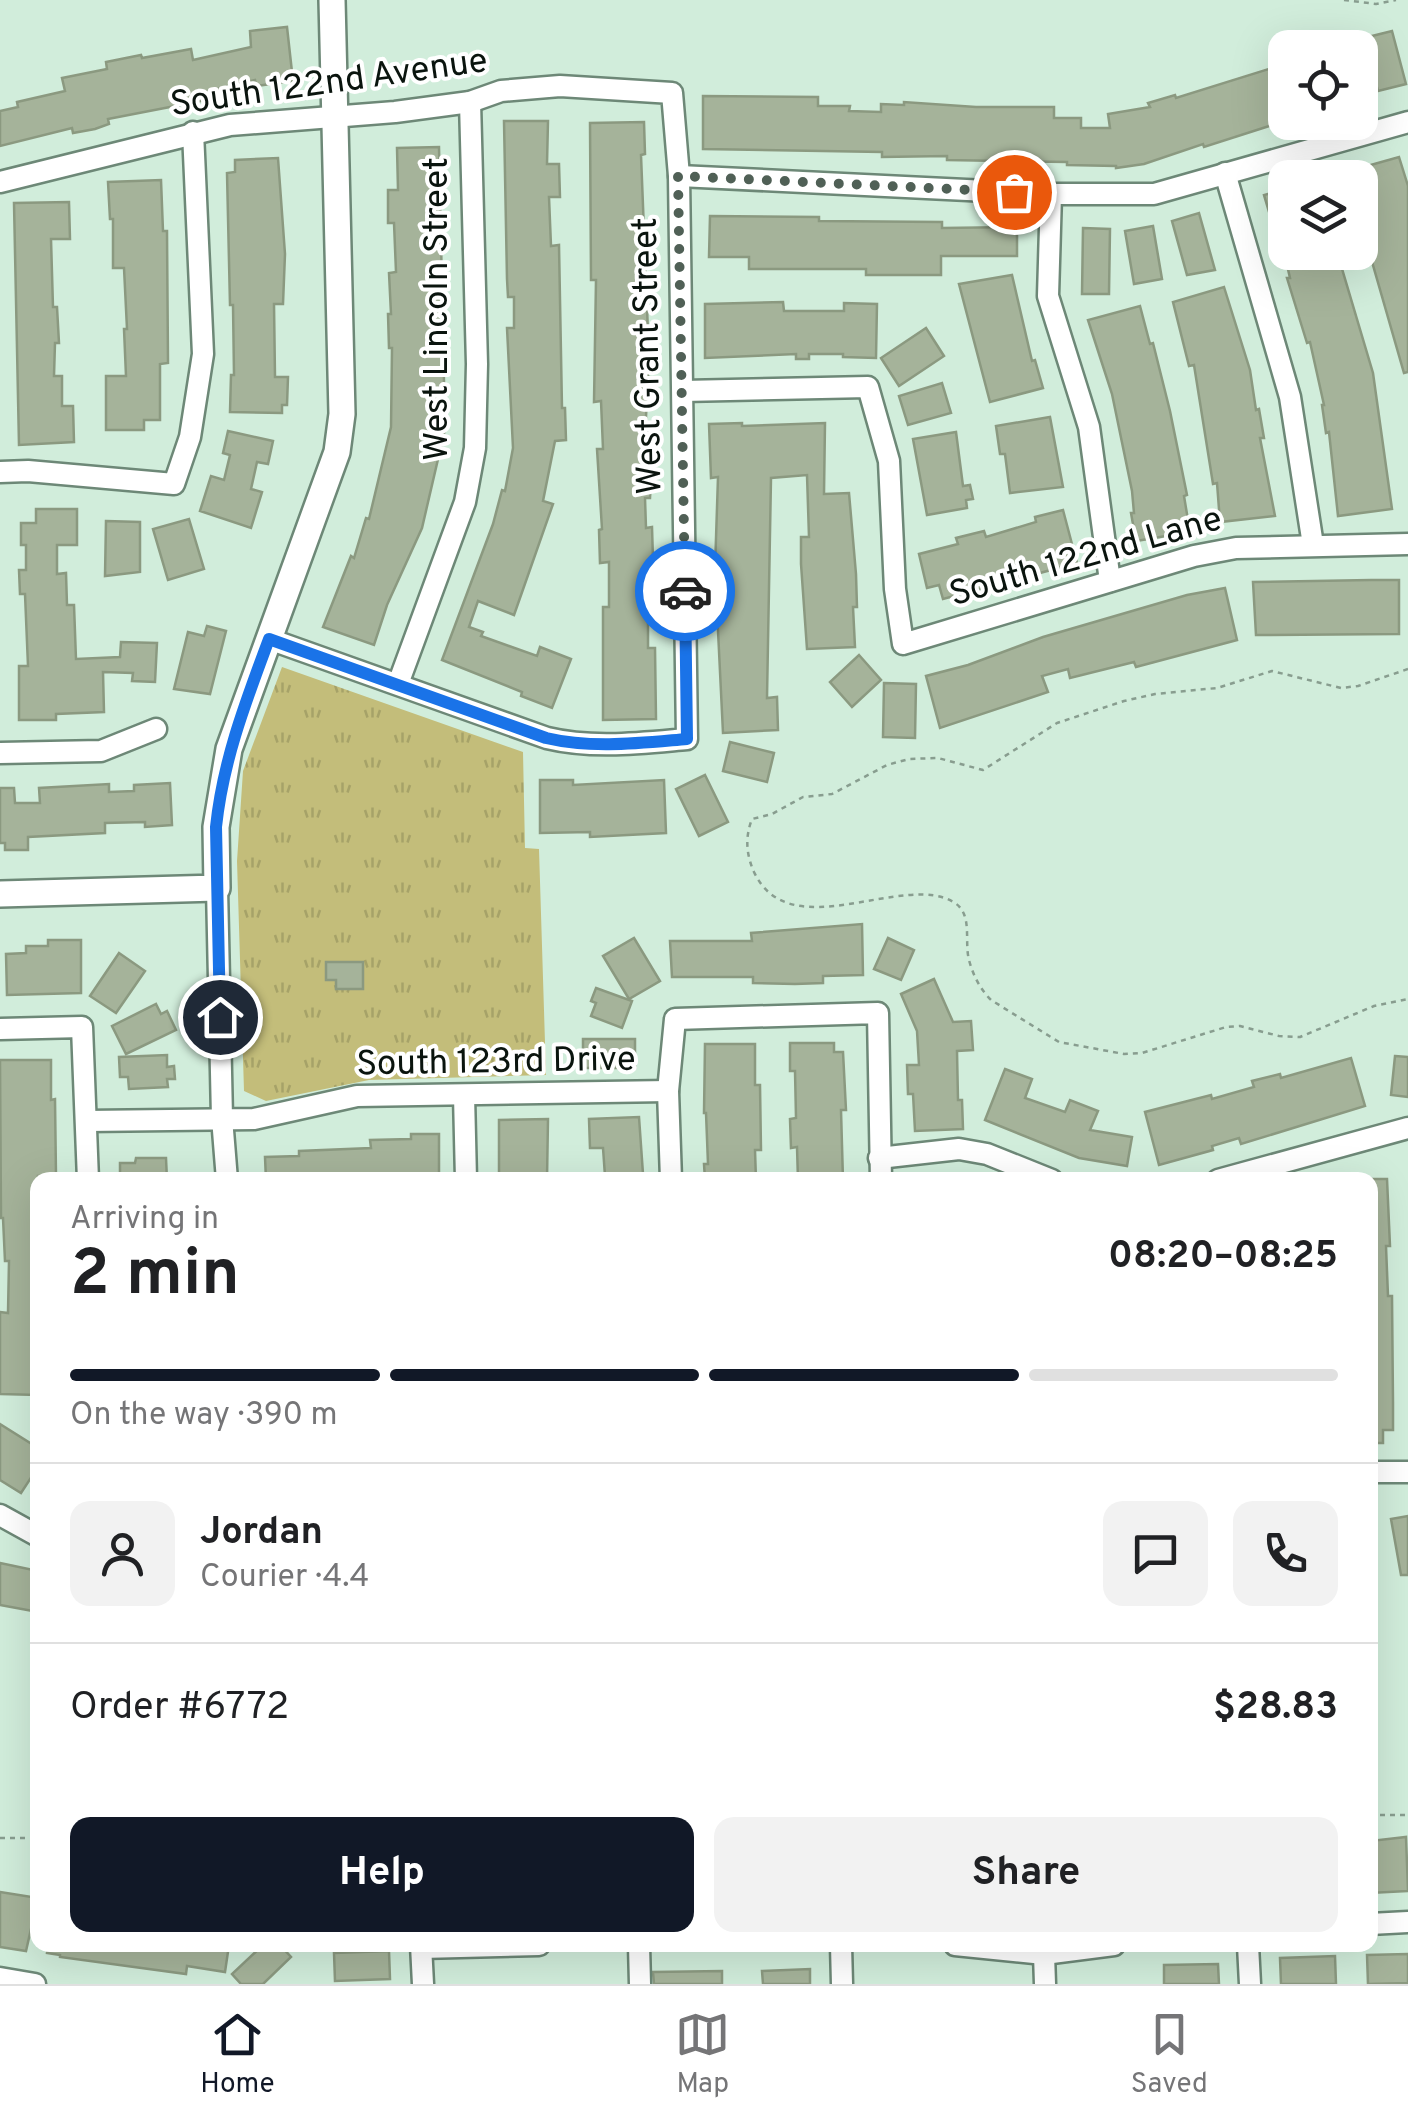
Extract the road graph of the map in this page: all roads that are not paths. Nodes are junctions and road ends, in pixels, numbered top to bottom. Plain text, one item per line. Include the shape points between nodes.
1 (332, 0) edge
2 (672, 93) joint
3 (470, 102) junction
4 (335, 115) junction
5 (1408, 122) edge
6 (192, 132) junction
7 (1225, 173) junction
8 (678, 176) junction
9 (0, 182) edge
10 (1051, 194) junction
11 (683, 391) junction
12 (0, 472) edge
13 (1408, 544) edge
14 (1313, 545) junction
15 (1110, 581) junction
16 (269, 639) junction
17 (398, 684) junction
18 (156, 729) dead end
19 (0, 754) edge
20 (217, 888) junction
21 (0, 894) edge
22 (0, 1029) edge
23 (668, 1091) junction
24 (464, 1094) junction
25 (222, 1118) junction
26 (87, 1122) junction
27 (1408, 1128) edge
28 (880, 1158) junction
29 (88, 1172) edge
30 (226, 1172) edge
31 (466, 1172) edge
32 (670, 1172) edge
33 (881, 1172) edge
34 (1032, 1172) edge
35 (1247, 1172) edge
36 (1378, 1472) edge
37 (1408, 1472) edge
38 (0, 1515) edge
39 (30, 1532) edge
40 (1408, 1922) edge
41 (1378, 1924) edge
42 (421, 1952) edge
43 (639, 1952) edge
44 (841, 1952) edge
45 (1024, 1952) edge
46 (1060, 1952) edge
47 (1248, 1952) edge
48 (1044, 1954) junction
49 (0, 1978) edge
50 (26, 1983) edge
51 (423, 1984) edge
52 (640, 1984) edge
53 (842, 1984) edge
54 (1045, 1984) edge
55 (1250, 1984) edge

1 - 4 street
2 - 3 street, South 122nd Avenue via 560,86 501,91
2 - 8 street, West Grant Street
3 - 4 street, South 122nd Avenue
3 - 17 street, West Lincoln Street via 476,448 465,502
4 - 6 street, South 122nd Avenue
4 - 16 street via 340,433 331,475
5 - 7 street
6 - 9 street, South 122nd Avenue
6 - 12 street via 203,354 190,437 174,484
7 - 10 street via 1154,194
7 - 14 street via 1290,397
8 - 10 street
8 - 11 street, West Grant Street
10 - 15 street via 1048,296 1089,426
11 - 15 street, South 122nd Lane via 868,387 889,460 903,644
11 - 17 street, West Grant Street via 687,739 570,744
13 - 14 street, South 122nd Lane
14 - 15 street, South 122nd Lane via 1236,548
16 - 17 street
16 - 20 street via 224,768
18 - 19 street via 101,751
20 - 21 street
20 - 25 street
22 - 26 street via 82,1027
23 - 24 street, South 123rd Drive
23 - 28 street, South 123rd Drive via 675,1019 878,1013
23 - 32 street
24 - 25 street, South 123rd Drive via 357,1096 254,1118
24 - 31 street
25 - 26 street, South 123rd Drive
25 - 30 street
26 - 29 street
27 - 35 street
28 - 33 street
28 - 34 street via 960,1150
36 - 37 street
38 - 39 street
40 - 41 street
42 - 51 street
43 - 52 street
44 - 53 street
45 - 48 street
46 - 48 street
47 - 55 street
48 - 54 street
49 - 50 street

